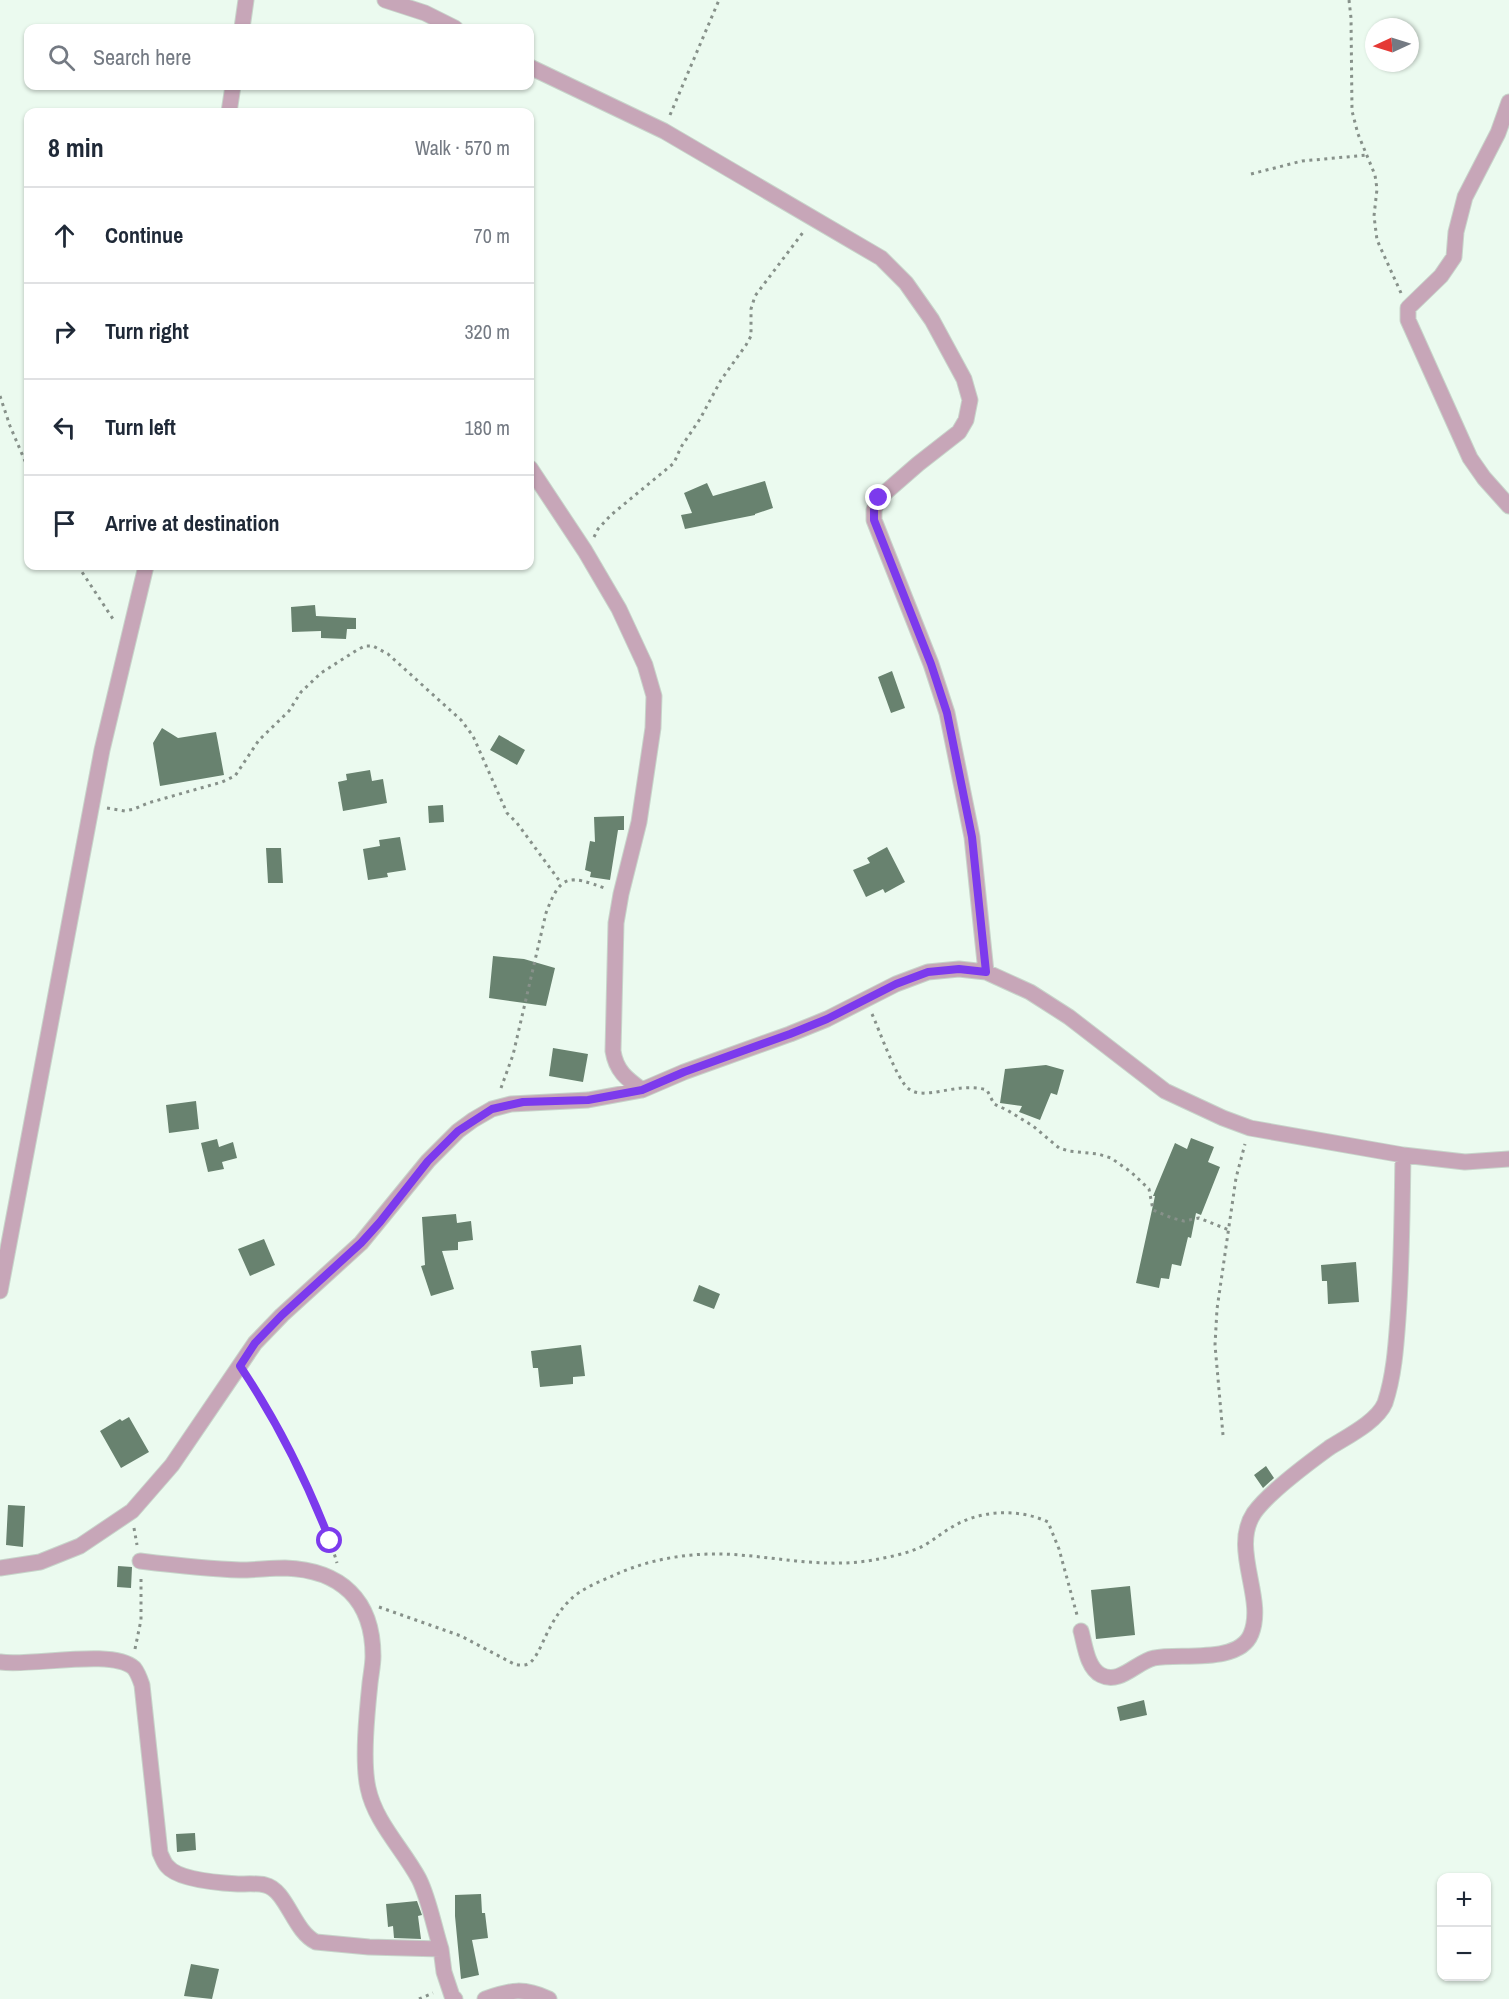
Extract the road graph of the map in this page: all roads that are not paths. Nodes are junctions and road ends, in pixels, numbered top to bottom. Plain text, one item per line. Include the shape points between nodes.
1 (246, 0) edge
2 (385, 0) edge
3 (243, 24) edge
4 (447, 24) edge
5 (534, 69) edge
6 (233, 90) edge
7 (1509, 102) edge
8 (230, 108) edge
9 (534, 474) edge
10 (1509, 506) edge
11 (145, 570) edge
12 (986, 972) junction
13 (642, 1090) junction
14 (1403, 1155) junction
15 (1509, 1159) edge
16 (0, 1291) edge
17 (140, 1561) road end
18 (0, 1568) edge
19 (1081, 1631) road end
20 (0, 1662) edge
21 (441, 1949) junction
22 (455, 1999) edge
23 (485, 1999) edge
24 (549, 1999) edge

1 - 3 street
2 - 4 street
5 - 12 street via 664,130 880,258 906,283 933,320 964,379 970,400 959,432 879,498 874,520 947,713 972,837
6 - 8 street
7 - 10 street via 1498,133 1465,197 1454,257 1441,276 1408,308 1408,320 1470,458
9 - 13 street via 620,609 654,696 639,822 616,923 615,1063 621,1074
11 - 16 street via 102,750
12 - 13 street via 928,972 827,1019
12 - 14 street via 1030,992 1069,1017 1165,1091 1223,1118 1250,1128
13 - 18 street via 588,1100 523,1102 492,1109 458,1131 428,1161 361,1243 255,1343 172,1465 132,1511 80,1546 39,1562
14 - 15 street via 1465,1162
14 - 19 street via 1402,1262 1396,1342 1384,1406 1273,1493 1253,1514 1245,1548 1253,1600 1251,1635 1232,1650 1154,1658 1126,1674 1106,1677 1092,1668
17 - 21 street via 210,1569 306,1570 343,1585 359,1600 369,1623 373,1658 366,1737 368,1789 384,1826 421,1882
20 - 21 street via 107,1659 135,1669 142,1685 160,1854 166,1866 176,1873 234,1884 266,1885 277,1891 302,1931 316,1942
21 - 22 street via 444,1972
23 - 24 street via 513,1990

